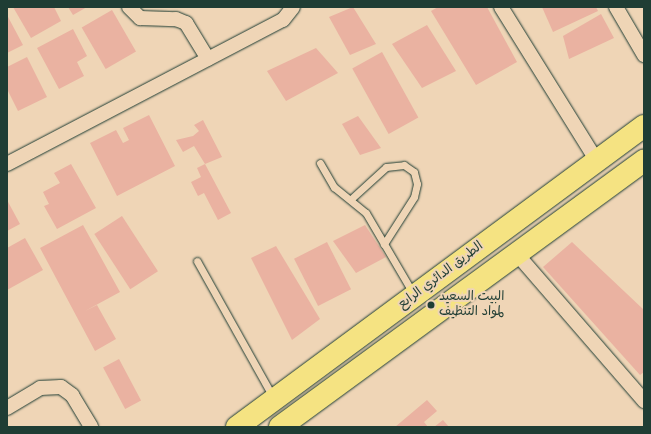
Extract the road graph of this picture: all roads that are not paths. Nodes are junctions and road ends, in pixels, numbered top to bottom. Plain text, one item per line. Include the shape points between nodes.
1 (129, 7) edge
2 (293, 7) edge
3 (501, 7) edge
4 (616, 7) edge
5 (644, 55) edge
6 (208, 59) junction
7 (644, 126) edge
8 (597, 161) junction
9 (644, 161) edge
10 (320, 163) dead end
11 (7, 164) edge
12 (351, 199) junction
13 (384, 244) junction
14 (516, 253) junction
15 (197, 261) dead end
16 (415, 296) junction
17 (274, 400) junction
18 (644, 401) edge
19 (7, 408) edge
20 (91, 427) edge
21 (237, 427) edge
22 (280, 427) edge

1 - 6 street via 140,18 176,19 186,23
2 - 6 street via 283,20
3 - 8 street
4 - 5 street
6 - 11 street
7 - 8 main road, الطريق الدائري الرابع
8 - 16 main road, الطريق الدائري الرابع
9 - 14 main road, الطريق الدائري الرابع
10 - 12 lane via 334,187
12 - 13 lane via 366,213
12 - 13 lane via 386,167 404,165 414,172 417,184 414,198
13 - 16 lane
14 - 18 street
14 - 22 main road, الطريق الدائري الرابع
15 - 17 lane
16 - 17 main road, الطريق الدائري الرابع
17 - 21 main road, الطريق الدائري الرابع
19 - 20 street via 40,388 61,387 72,394

